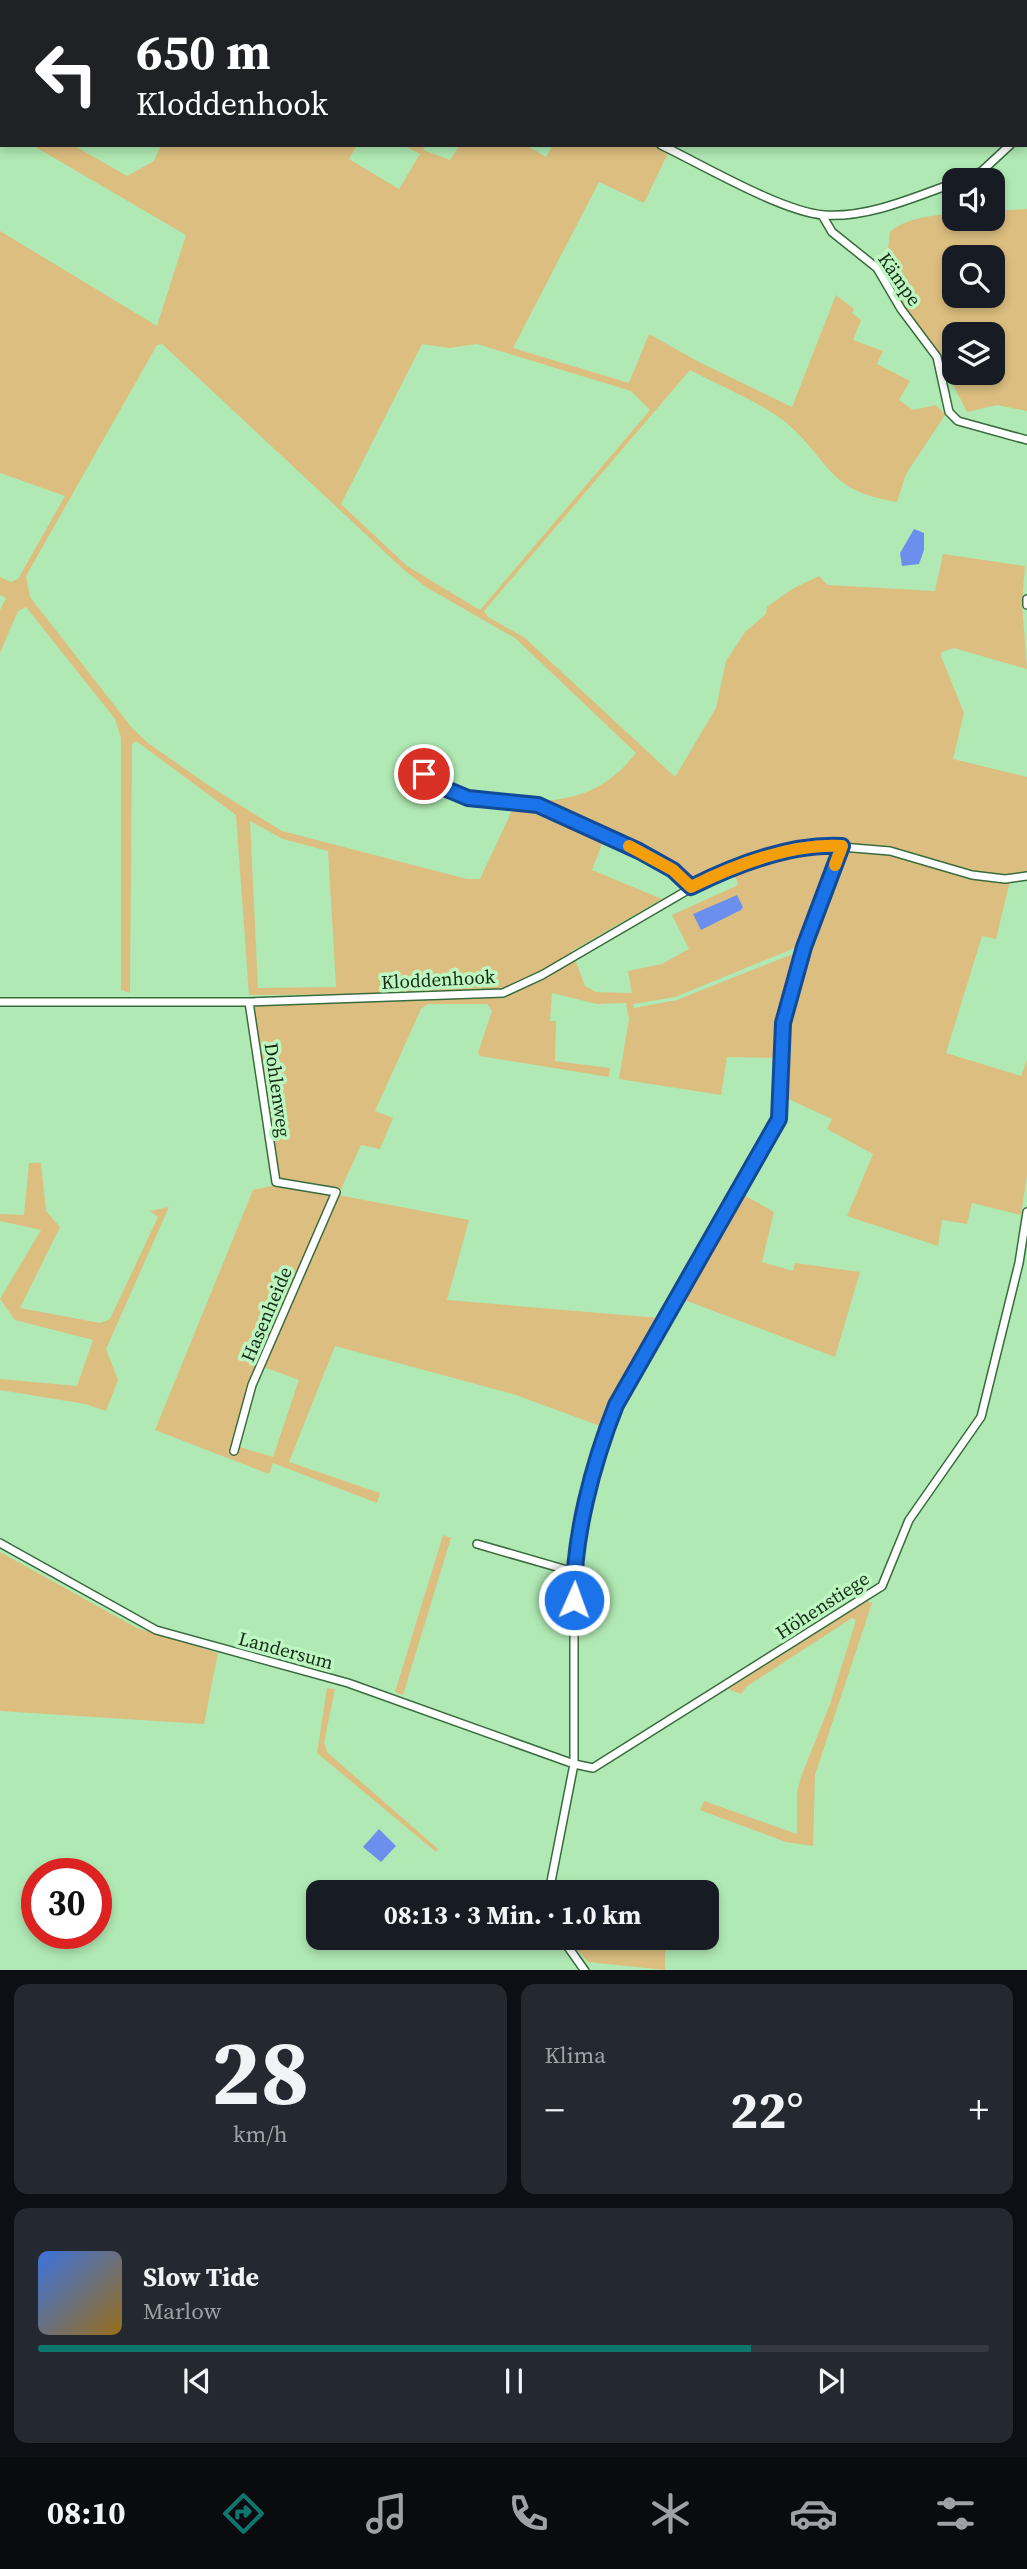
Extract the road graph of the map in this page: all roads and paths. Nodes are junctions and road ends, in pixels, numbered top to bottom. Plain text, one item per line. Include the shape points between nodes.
1 (664, 147) edge
2 (1008, 147) edge
3 (985, 168) edge
4 (942, 187) edge
5 (822, 215) junction
6 (1027, 440) edge
7 (1027, 599) edge
8 (1027, 605) edge
9 (404, 760) dead end
10 (842, 846) junction
11 (1027, 876) edge
12 (691, 887) junction
13 (0, 1002) edge
14 (249, 1002) junction
15 (336, 1192) joint
16 (1027, 1212) edge
17 (234, 1451) dead end
18 (0, 1543) edge
19 (477, 1544) dead end
20 (574, 1572) junction
21 (575, 1765) junction
22 (552, 1880) edge
23 (570, 1950) edge
24 (585, 1970) edge

1 - 5 street via 767,196
2 - 3 street
4 - 5 street via 861,212
5 - 6 street, Kämpe via 832,232 877,268 937,356 949,412 958,421
7 - 8 street
9 - 12 street via 444,788 468,798 538,805 673,870
10 - 11 street, Kloddenhook via 890,851 972,875
10 - 12 street, Kloddenhook via 817,845 772,856
10 - 20 street via 804,947 783,1023 779,1119 616,1405 599,1448
12 - 14 street, Kloddenhook via 503,993
13 - 14 street, Kloddenhook
14 - 15 street, Dohlenweg via 276,1182
15 - 17 street, Hasenheide via 252,1385
16 - 21 street, Höhenstiege via 981,1417 909,1520 882,1586 593,1768
18 - 21 street, Landersum via 156,1630 348,1683
19 - 20 street
20 - 21 street
21 - 22 street
23 - 24 street

